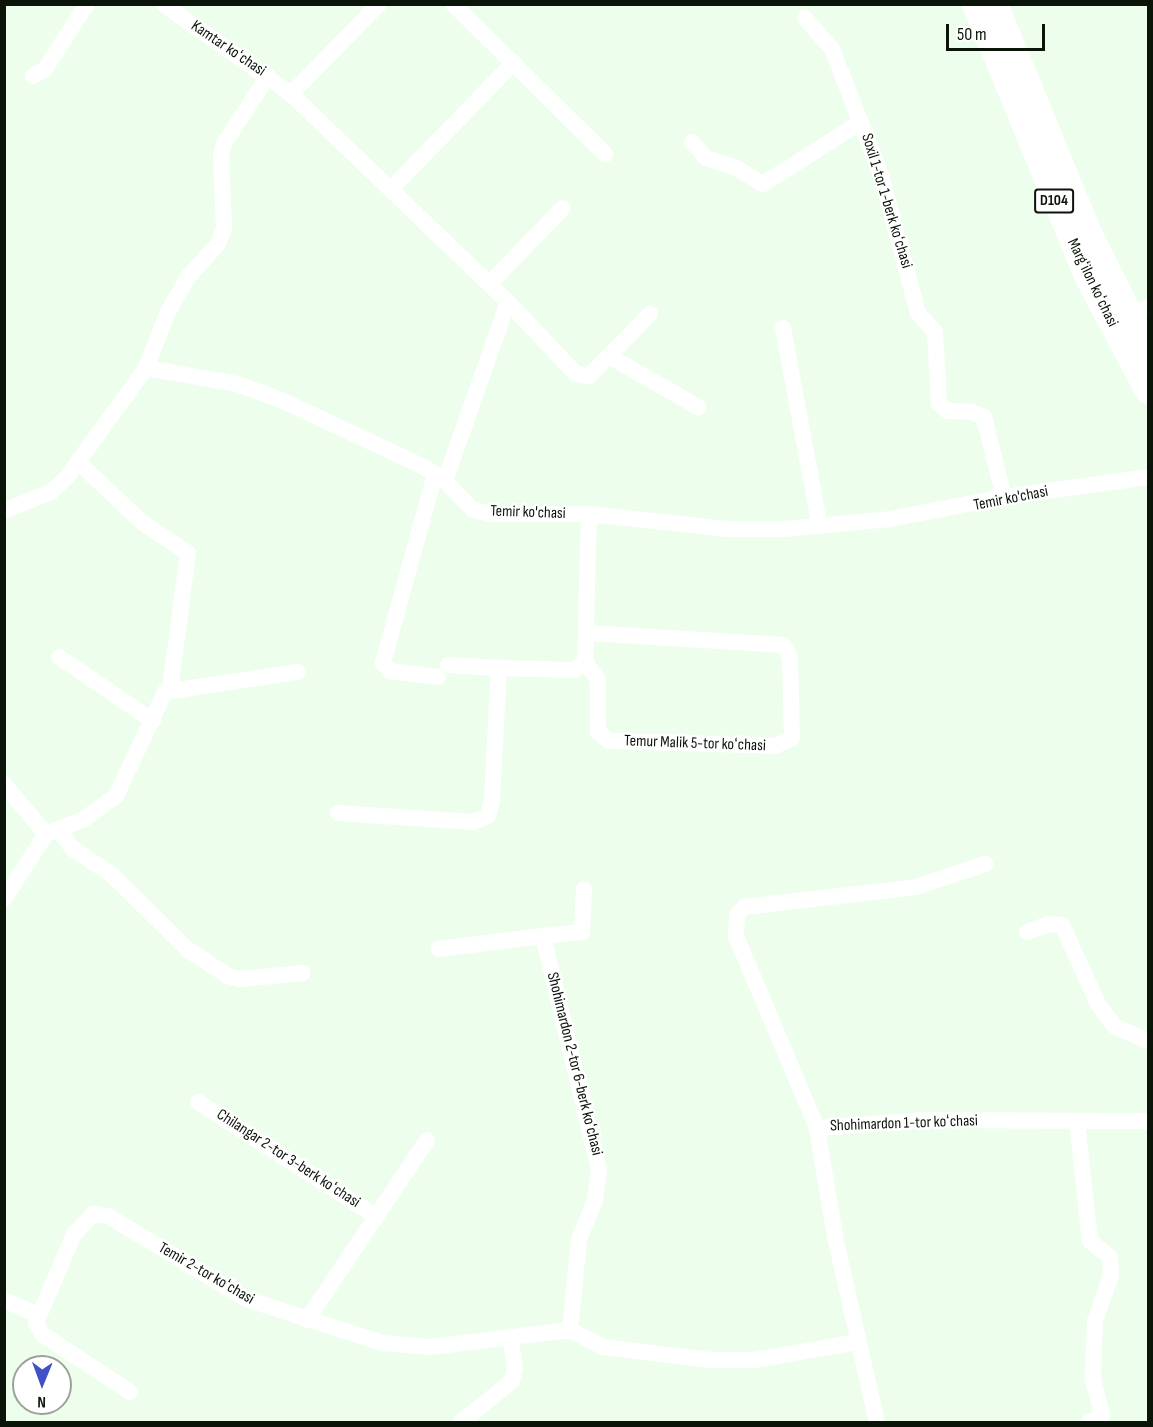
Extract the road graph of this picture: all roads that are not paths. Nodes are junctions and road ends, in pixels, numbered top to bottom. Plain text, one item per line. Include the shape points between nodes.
1 (87, 4) edge
2 (163, 4) edge
3 (379, 4) edge
4 (453, 4) edge
5 (975, 4) edge
6 (995, 4) edge
7 (805, 18) dead end
8 (513, 63) junction
9 (33, 76) dead end
10 (268, 76) junction
11 (291, 94) junction
12 (861, 122) junction
13 (692, 142) dead end
14 (605, 154) dead end
15 (393, 188) junction
16 (563, 208) dead end
17 (491, 282) junction
18 (508, 302) junction
19 (1140, 311) edge
20 (650, 314) dead end
21 (783, 328) dead end
22 (1149, 352) edge
23 (609, 356) junction
24 (146, 368) junction
25 (1149, 391) edge
26 (698, 407) dead end
27 (78, 462) junction
28 (440, 477) junction
29 (1149, 477) edge
30 (1004, 497) junction
31 (4, 511) edge
32 (589, 514) junction
33 (820, 527) junction
34 (586, 633) junction
35 (59, 657) dead end
36 (585, 662) junction
37 (499, 668) junction
38 (298, 672) dead end
39 (170, 689) junction
40 (153, 721) junction
41 (4, 784) edge
42 (338, 813) dead end
43 (52, 832) junction
44 (985, 864) dead end
45 (584, 889) dead end
46 (4, 899) edge
47 (1027, 932) dead end
48 (543, 936) junction
49 (439, 949) dead end
50 (303, 973) dead end
51 (1149, 1041) edge
52 (198, 1102) dead end
53 (1149, 1121) edge
54 (1077, 1122) junction
55 (817, 1128) junction
56 (427, 1140) dead end
57 (377, 1216) junction
58 (4, 1300) edge
59 (38, 1315) junction
60 (307, 1320) junction
61 (570, 1330) junction
62 (510, 1336) junction
63 (857, 1342) junction
64 (130, 1392) dead end
65 (461, 1422) edge
66 (877, 1422) edge
67 (1089, 1422) edge

1 - 9 street via 45,69
2 - 10 street, Kamtar koʻchasi
3 - 11 street
4 - 8 street
5 - 25 main road, Margʻilon koʻchasi / D104 via 1087,276
6 - 19 main road, Margʻilon koʻchasi / D104 via 1088,231
7 - 12 street, Soxil 1-tor 1-berk koʻchasi via 832,49
8 - 14 street
8 - 15 street
10 - 11 street, Kamtar koʻchasi
10 - 24 street via 221,154 224,228 218,244 188,277 168,312
11 - 15 street, Kamtar koʻchasi
12 - 13 street via 763,184 736,168 706,158
12 - 30 street, Soxil 1-tor 1-berk koʻchasi via 900,234 918,313 935,332 939,404 948,411 984,417
15 - 17 street, Kamtar koʻchasi
16 - 17 street
17 - 18 street, Kamtar koʻchasi
18 - 23 street, Kamtar koʻchasi via 576,374 589,376
18 - 28 street
19 - 22 main road, Margʻilon koʻchasi / D104
20 - 23 street
21 - 33 street
23 - 26 street
24 - 27 street
24 - 28 street, Temir ko'chasi via 237,384 279,399
27 - 31 street via 51,492
27 - 39 street via 143,524 188,553
28 - 32 street, Temir ko'chasi via 473,510 526,516
28 - 37 street via 383,663 390,671
29 - 30 street, Temir ko'chasi
30 - 33 street, Temir ko'chasi via 955,509
32 - 33 street, Temir ko'chasi via 726,529
32 - 34 street
34 - 36 street
34 - 36 street, Temur Malik 5-tor koʻchasi via 783,645 790,657 792,738 775,746 609,741 598,732 598,680
35 - 40 street
36 - 37 street via 574,670
37 - 42 street via 488,816 473,822
38 - 39 street
39 - 40 street
40 - 43 street via 116,796 101,810
41 - 43 street
43 - 46 street
43 - 50 street via 111,874 188,950 228,976 240,979
44 - 55 street via 916,887 744,907 737,915 736,936
45 - 48 street via 582,932
47 - 51 street via 1050,924 1062,925 1098,1004 1114,1026
48 - 49 street
48 - 61 street, Shohimardon 2-tor 6-berk koʻchasi via 599,1170 595,1200 579,1239
52 - 57 street, Chilangar 2-tor 3-berk koʻchasi
53 - 54 street, Shohimardon 1-tor koʻchasi
54 - 55 street, Shohimardon 1-tor koʻchasi via 926,1120
54 - 67 street via 1090,1241 1110,1257 1111,1275 1095,1320 1093,1378 1102,1416
55 - 63 street, Shohimardon 1-tor koʻchasi
56 - 57 street
57 - 60 street
58 - 59 street
59 - 60 street, Temir 2-tor koʻchasi via 74,1234 85,1218 101,1214 246,1299
59 - 64 street via 36,1323 42,1334
60 - 62 street, Temir 2-tor koʻchasi via 382,1343 430,1347
61 - 62 street, Temir 2-tor koʻchasi
61 - 63 street via 603,1347 710,1360 755,1360
62 - 65 street via 515,1368 512,1381
63 - 66 street, Shohimardon 1-tor koʻchasi

